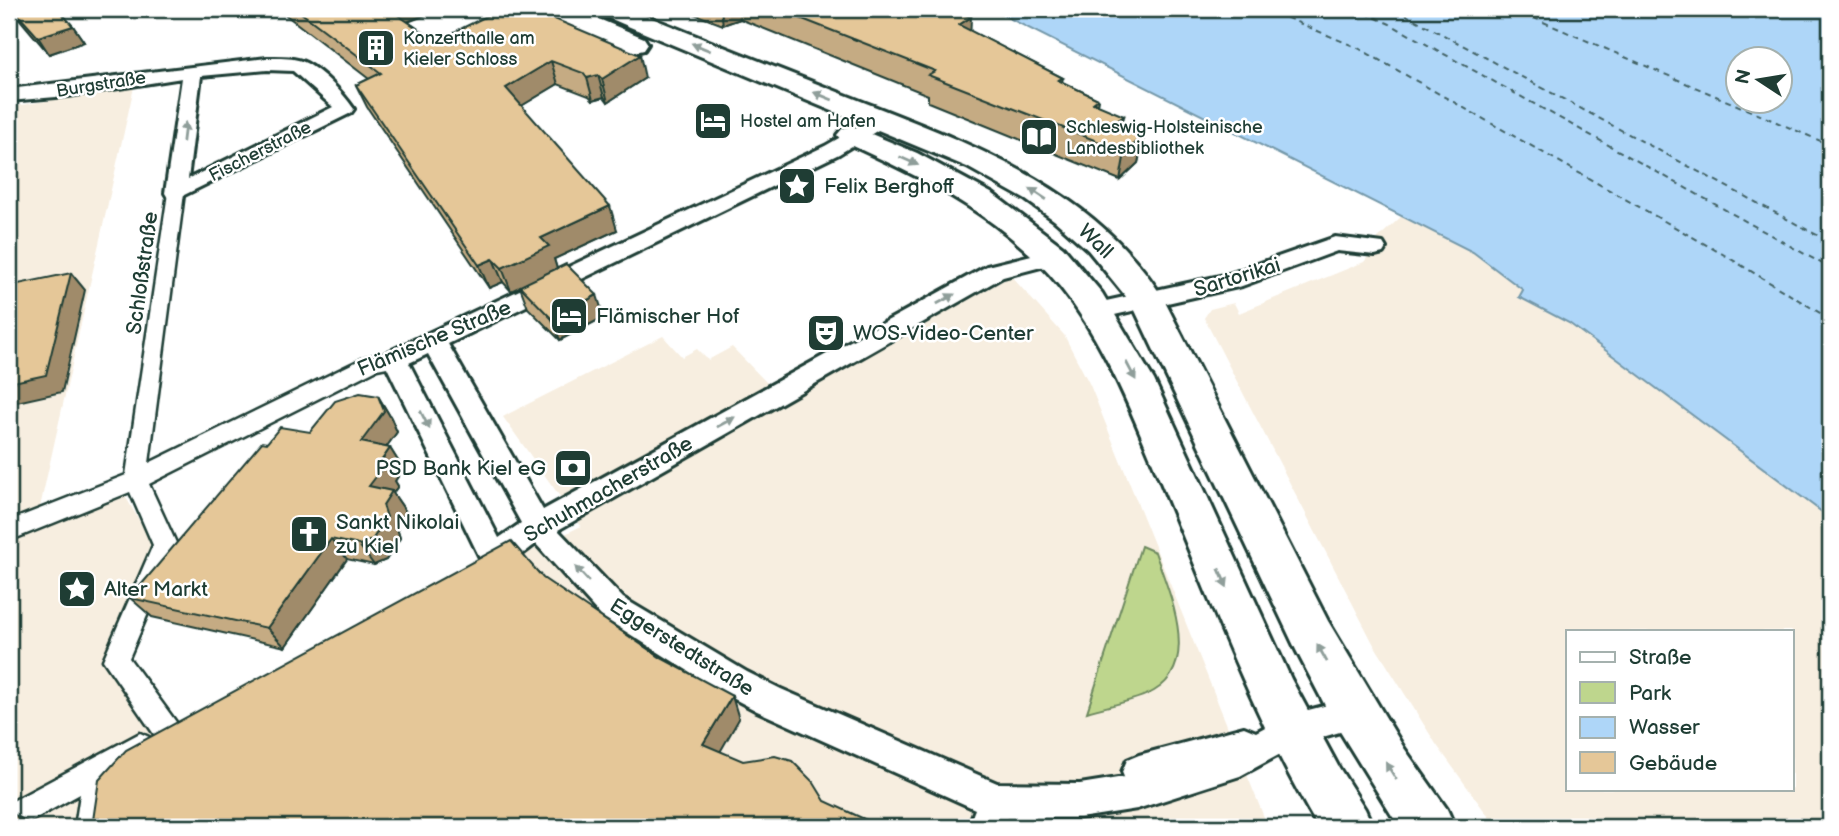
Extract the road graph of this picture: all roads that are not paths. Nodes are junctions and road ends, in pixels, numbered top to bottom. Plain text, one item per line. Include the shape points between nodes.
1 (554, 9) edge
2 (602, 14) edge
3 (192, 72) junction
4 (9, 95) edge
5 (344, 109) joint
6 (881, 120) junction
7 (855, 137) junction
8 (176, 193) junction
9 (1375, 248) dead end
10 (1052, 257) junction
11 (1147, 300) junction
12 (1097, 311) junction
13 (434, 342) junction
14 (395, 359) junction
15 (136, 480) junction
16 (538, 527) junction
17 (9, 531) edge
18 (494, 557) junction
19 (468, 571) edge
20 (1355, 713) junction
21 (191, 718) edge
22 (167, 731) junction
23 (1290, 731) junction
24 (97, 772) junction
25 (1047, 800) joint
26 (991, 814) edge
27 (9, 818) edge
28 (89, 827) edge
29 (1347, 827) edge
30 (1429, 827) edge

1 - 2 main road, Wall
6 -> 2 main road, Wall
2 - 7 main road, Wall
3 - 4 street, Burgstraße
3 - 5 street via 290,64 300,67
8 -> 3 street, Schloßstraße
5 - 8 street, Fischerstraße
6 - 7 street, Flämische Straße
11 -> 6 main road, Wall via 1092,235 1054,204 987,165
7 -> 10 main road, Wall via 949,180 1009,219
7 - 13 street, Flämische Straße
8 - 15 street, Schloßstraße
9 - 11 street, Sartorikai via 1335,244 1234,281
10 - 12 main road, Wall
16 -> 10 street, Schuhmacherstraße via 995,271
11 - 12 street, Sartorikai
20 -> 11 main road, Wall via 1302,617
12 -> 23 main road, Wall via 1134,375
13 - 14 street, Flämische Straße
13 - 16 street, Eggerstedtstraße
14 - 15 street, Flämische Straße via 373,362
14 -> 18 street
15 - 17 street
15 - 22 street via 165,545 116,660
16 - 18 street, Schuhmacherstraße
26 -> 16 street, Eggerstedtstraße via 736,683 612,607
18 - 19 street, Schuhmacherstraße
20 - 23 street, Eggerstedtstraße
30 -> 20 main road, Wall
21 - 22 street
22 - 24 street
23 - 25 street, Eggerstedtstraße via 1211,771 1137,792
23 - 29 main road, Wall
24 - 27 street
24 - 28 street
25 - 26 street, Eggerstedtstraße

